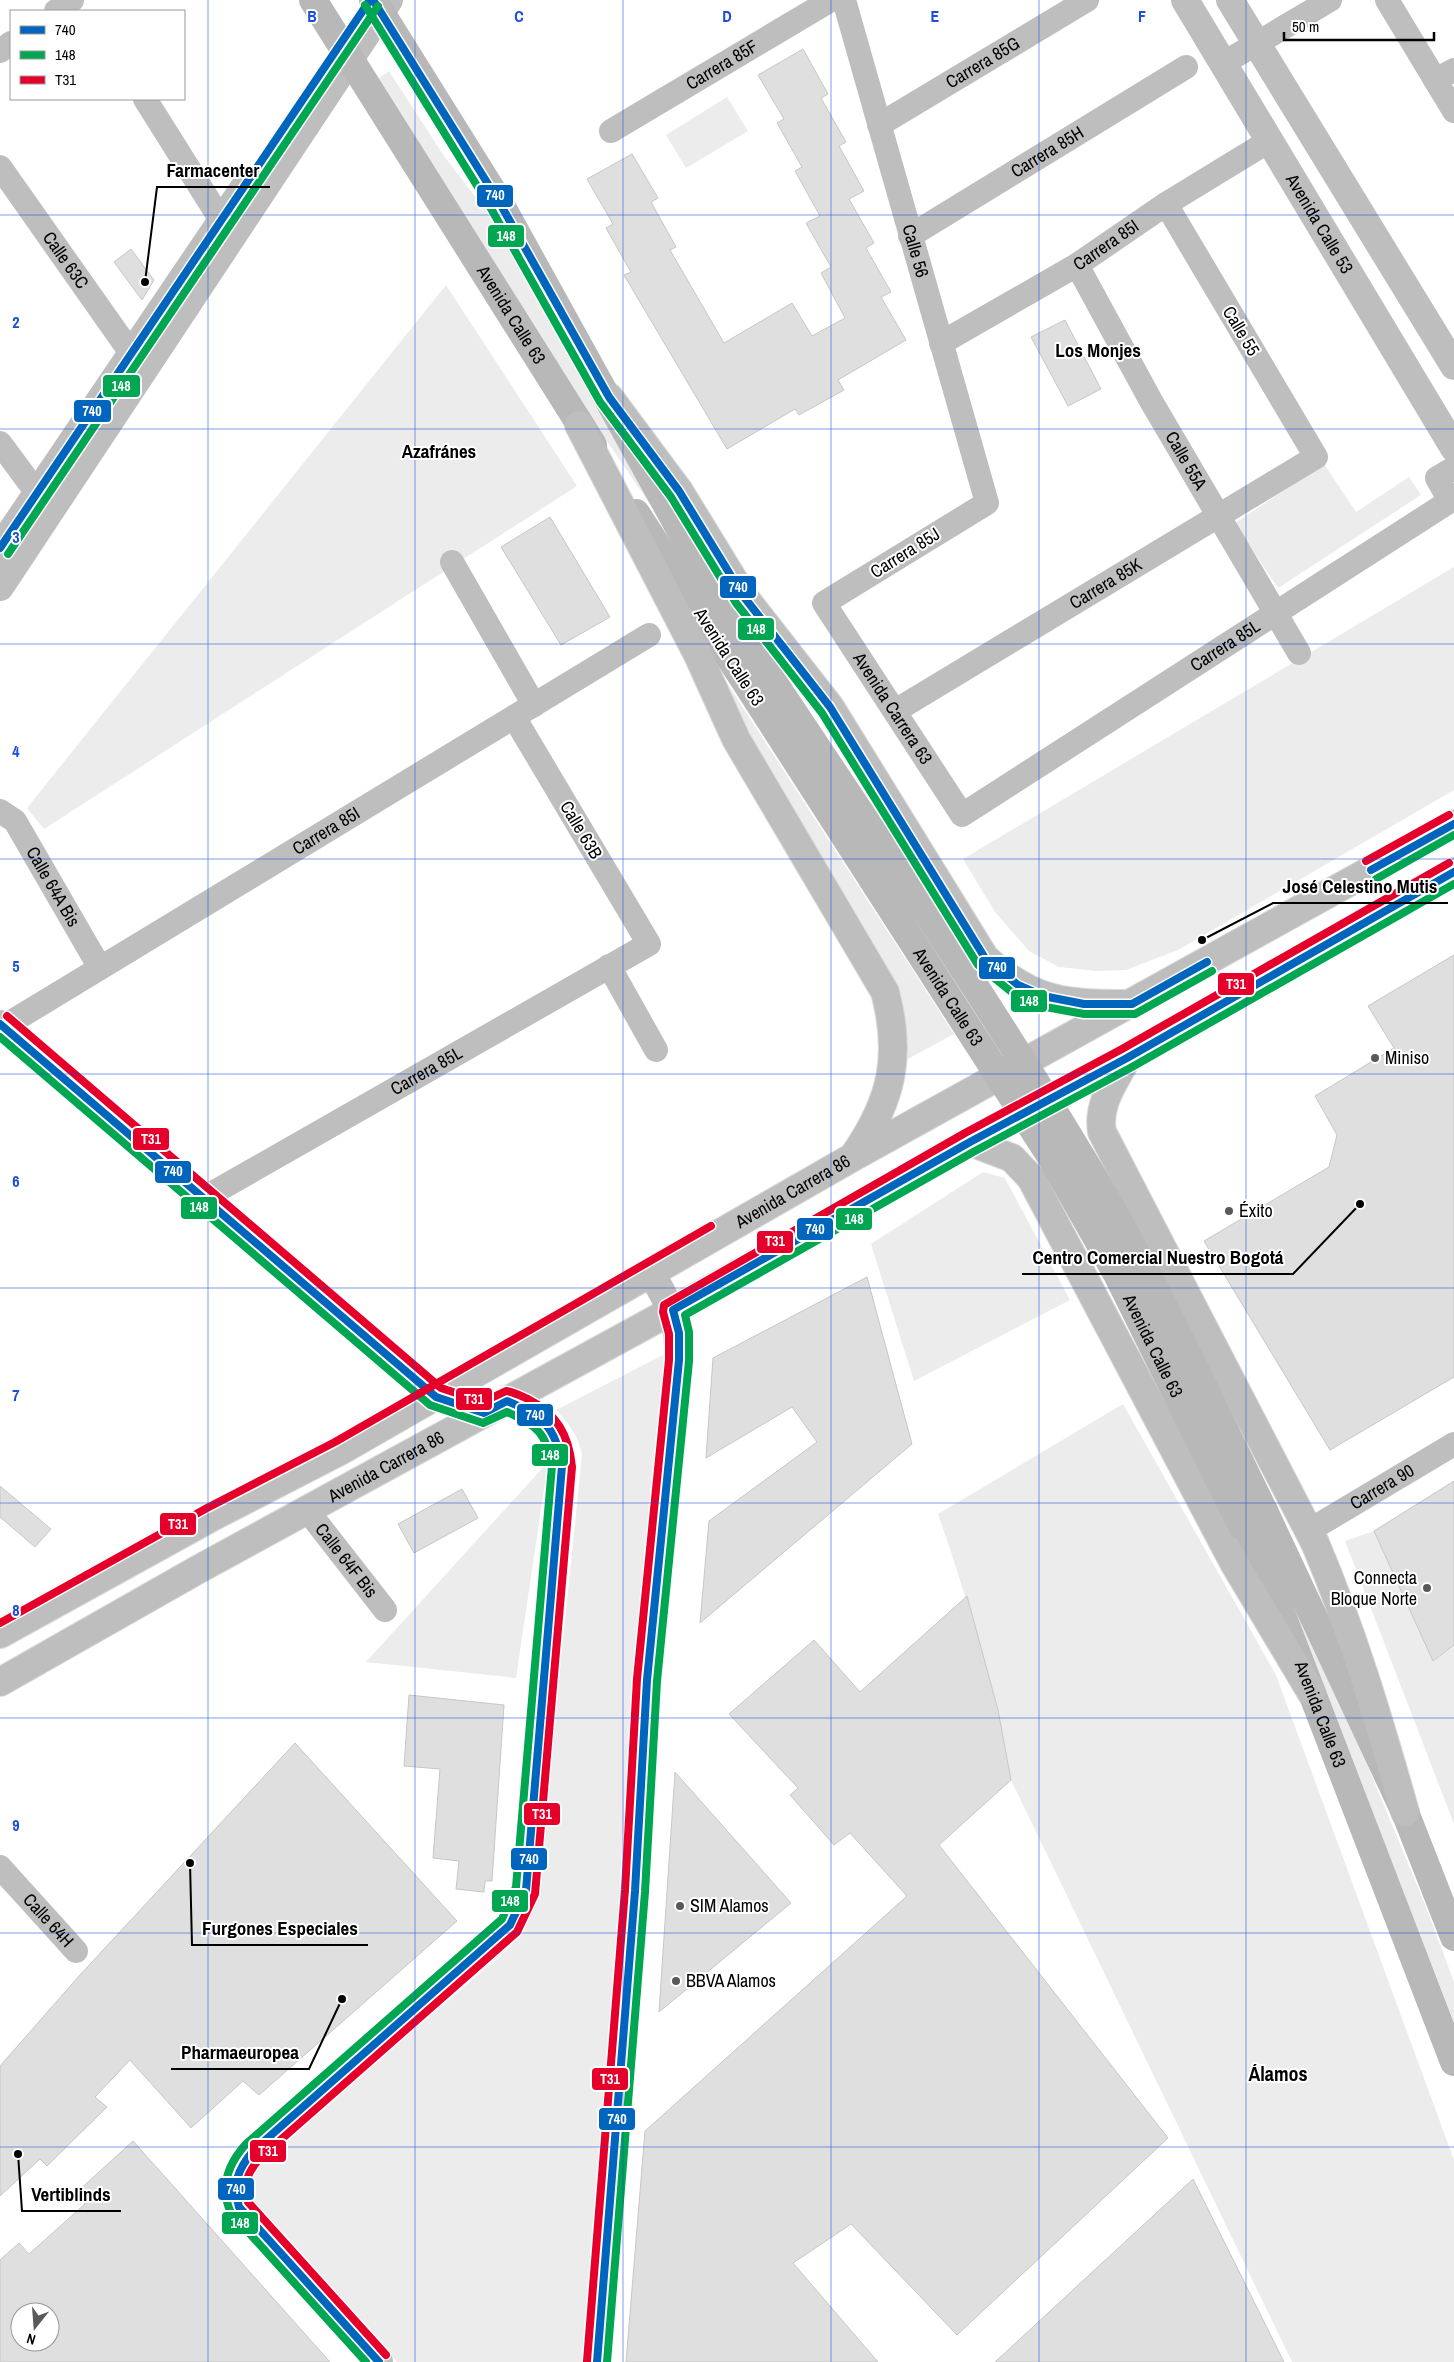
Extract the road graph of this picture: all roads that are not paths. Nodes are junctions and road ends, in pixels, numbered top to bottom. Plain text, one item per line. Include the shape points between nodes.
1 (72, 0) edge
2 (313, 0) edge
3 (831, 0) edge
4 (844, 0) edge
5 (1086, 0) edge
6 (1184, 0) edge
7 (1230, 0) edge
8 (1330, 0) edge
9 (1387, 0) edge
10 (378, 3) edge
11 (57, 10) edge
12 (1256, 43) junction
13 (345, 52) junction
14 (1222, 64) junction
15 (1186, 67) dead end
16 (1445, 75) edge
17 (146, 100) edge
18 (1454, 111) edge
19 (880, 125) junction
20 (611, 131) dead end
21 (1269, 141) junction
22 (0, 167) edge
23 (1166, 204) junction
24 (222, 220) junction
25 (910, 236) junction
26 (1077, 265) junction
27 (178, 302) junction
28 (941, 343) junction
29 (131, 353) junction
30 (1454, 366) edge
31 (609, 396) junction
32 (579, 425) junction
33 (0, 442) edge
34 (1454, 448) edge
35 (1316, 457) joint
36 (1454, 468) edge
37 (37, 494) junction
38 (987, 503) joint
39 (1217, 517) junction
40 (0, 548) edge
41 (452, 562) dead end
42 (0, 587) edge
43 (824, 603) joint
44 (1275, 613) junction
45 (649, 636) dead end
46 (1299, 653) dead end
47 (748, 664) junction
48 (534, 705) junction
49 (895, 711) junction
50 (514, 717) junction
51 (0, 811) edge
52 (962, 815) joint
53 (1454, 824) edge
54 (1454, 872) edge
55 (649, 944) joint
56 (609, 966) junction
57 (100, 968) junction
58 (1132, 1004) junction
59 (2, 1025) edge
60 (656, 1050) dead end
61 (1127, 1058) junction
62 (970, 1142) junction
63 (853, 1157) junction
64 (204, 1198) junction
65 (651, 1273) junction
66 (673, 1310) junction
67 (436, 1397) junction
68 (495, 1407) junction
69 (1454, 1444) edge
70 (307, 1510) junction
71 (1310, 1530) junction
72 (385, 1610) dead end
73 (0, 1634) edge
74 (0, 1682) edge
75 (1312, 1692) junction
76 (1405, 1812) junction
77 (0, 1867) edge
78 (1454, 1937) edge
79 (76, 1951) dead end
80 (1454, 2062) edge
81 (379, 2362) edge
82 (596, 2362) edge

1 - 11 street
2 - 13 main road, Avenida Calle 63
3 - 20 street, Carrera 85F
4 - 19 street, Calle 56
5 - 19 street, Carrera 85G
6 - 14 main road, Avenida Calle 53
7 - 12 main road
8 - 12 street
9 - 16 street
10 - 13 main road
10 - 31 main road, Avenida Calle 63 via 498,200
12 - 14 street
12 - 30 main road
13 - 24 main road
13 - 27 main road
13 - 32 main road, Avenida Calle 63
14 - 21 main road, Avenida Calle 53
15 - 25 street, Carrera 85H
16 - 18 street
17 - 24 street
19 - 25 street, Calle 56
21 - 23 street, Carrera 85I
21 - 34 main road, Avenida Calle 53
22 - 29 street, Calle 63C
23 - 26 street, Carrera 85I
23 - 35 street, Calle 55
24 - 27 main road
25 - 28 street, Calle 56
26 - 28 street, Carrera 85I
26 - 39 street, Calle 55A
27 - 29 main road
27 - 42 main road
28 - 38 street, Calle 56
29 - 37 main road
31 - 47 main road, Avenida Calle 63
31 - 58 main road via 679,491 744,597 830,707 985,958 1018,985 1043,996 1084,1004
32 - 47 main road, Avenida Calle 63
32 - 63 main road via 698,655 736,740 885,992 893,1034 888,1088 874,1126
33 - 37 street
35 - 39 street, Carrera 85K
36 - 44 street, Carrera 85L via 1437,478 1450,501
37 - 40 main road
38 - 43 street, Carrera 85J
39 - 44 street, Calle 55A
39 - 49 street, Carrera 85K
41 - 48 street
43 - 49 street, Avenida Carrera 63
44 - 46 street, Calle 55A
44 - 52 street, Carrera 85L
45 - 48 street, Carrera 85I
47 - 75 main road, Avenida Calle 63, bridge via 1051,1157 1117,1274 1242,1526 1275,1597
47 - 76 main road, Avenida Calle 63, bridge via 1016,1051 1078,1150 1142,1266 1264,1511
48 - 50 street, Carrera 85I
49 - 52 street, Avenida Carrera 63
50 - 55 street, Calle 63B
50 - 57 street, Carrera 85I
51 - 57 street, Calle 64A Bis via 15,820
53 - 58 main road, Avenida Carrera 86
54 - 61 main road, Avenida Carrera 86
55 - 56 street, Carrera 85L
56 - 60 street
56 - 64 street, Carrera 85L
57 - 59 street, Carrera 85I
58 - 63 main road, Avenida Carrera 86
59 - 64 main road
61 - 62 main road, Avenida Carrera 86
61 - 71 main road via 1104,1100 1100,1114 1102,1132
62 - 66 main road, Avenida Carrera 86
62 - 75 main road via 1012,1158 1032,1178 1234,1563
63 - 65 main road, Avenida Carrera 86
64 - 67 main road
65 - 66 main road
65 - 67 main road, Avenida Carrera 86
66 - 68 main road, Avenida Carrera 86
66 - 82 main road via 679,1333 679,1360 648,1680 635,1891
67 - 68 main road
67 - 73 main road, Avenida Carrera 86
68 - 70 main road, Avenida Carrera 86
68 - 81 main road via 542,1418 560,1446 562,1466 526,1890 510,1925 253,2151 236,2173 234,2186 239,2207
69 - 71 street, Carrera 90
70 - 72 street, Calle 64F Bis
70 - 74 main road, Avenida Carrera 86
71 - 76 main road via 1365,1671
75 - 80 main road, Avenida Calle 63
76 - 78 main road, Avenida Calle 63
77 - 79 street, Calle 64H

